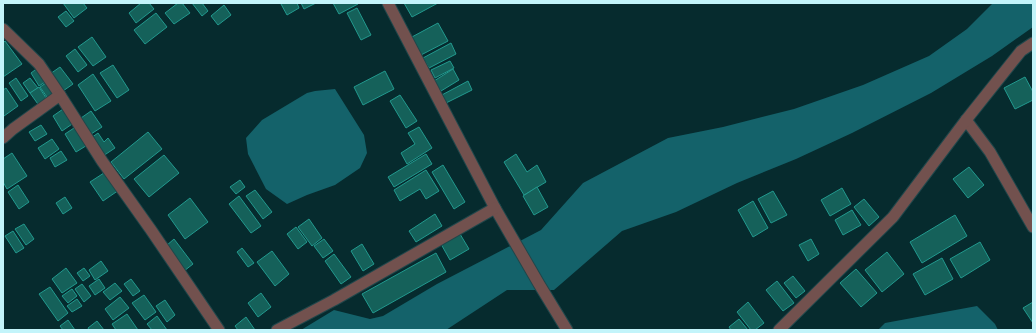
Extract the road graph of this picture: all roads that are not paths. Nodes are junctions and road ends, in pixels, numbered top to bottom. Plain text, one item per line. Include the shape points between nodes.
1 (388, 3) edge
2 (3, 29) edge
3 (1033, 42) edge
4 (60, 94) junction
5 (966, 120) junction
6 (3, 138) edge
7 (495, 208) junction
8 (1033, 228) edge
9 (219, 330) edge
10 (276, 330) edge
11 (567, 330) edge
12 (779, 330) edge

1 - 7 street
2 - 4 street via 39,64
3 - 5 street via 1021,51
4 - 6 street
4 - 9 street via 102,161
5 - 8 street via 990,152
5 - 12 street via 893,216
7 - 10 street via 334,300
7 - 11 street

